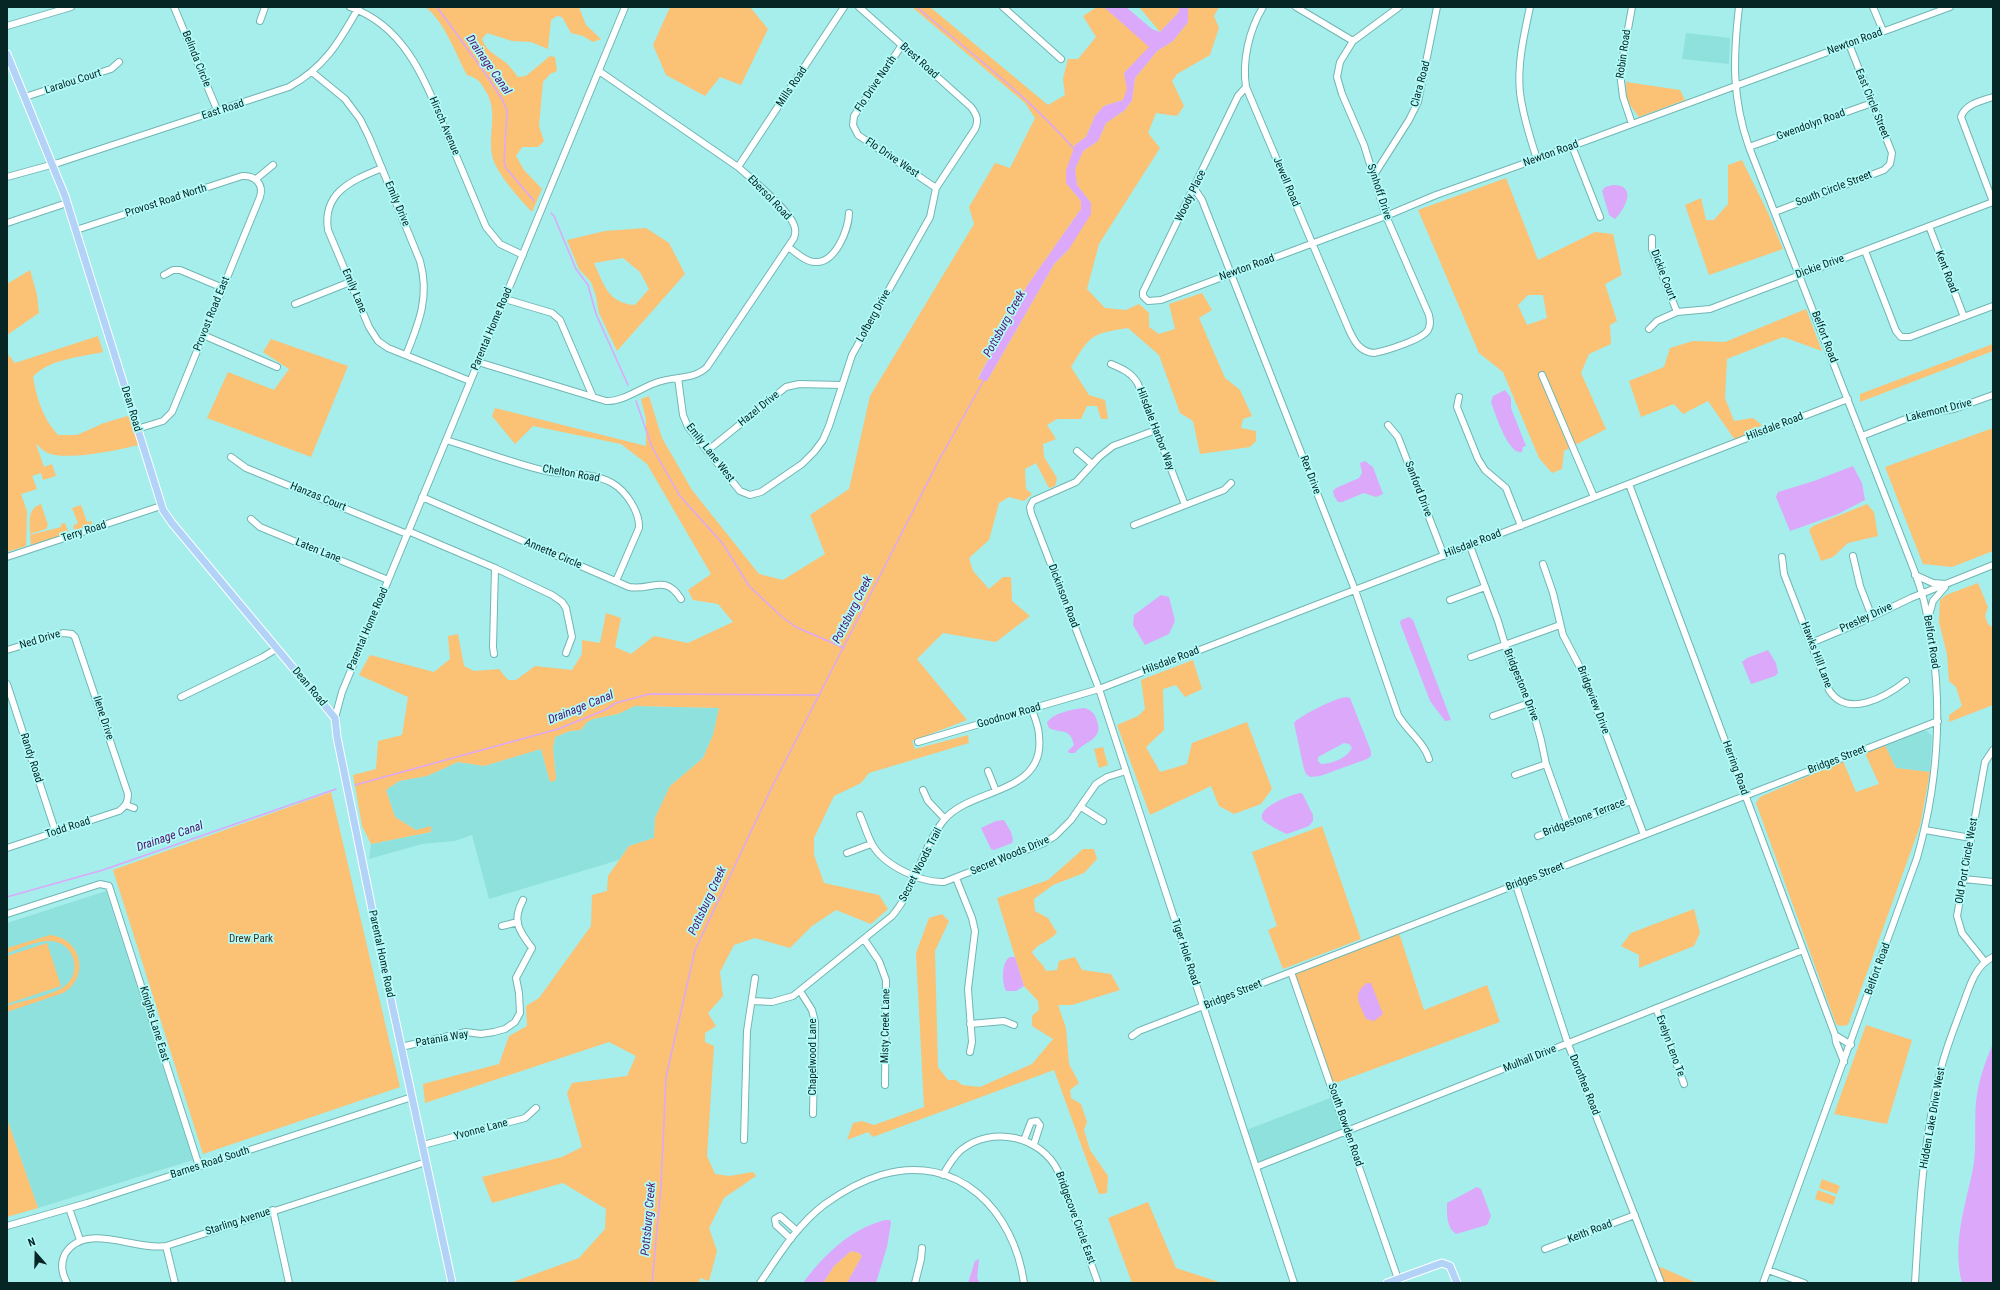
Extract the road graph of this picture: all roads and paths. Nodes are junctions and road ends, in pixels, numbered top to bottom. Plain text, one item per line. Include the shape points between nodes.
1 (71, 7) edge
2 (174, 7) edge
3 (265, 7) edge
4 (350, 7) edge
5 (625, 7) edge
6 (844, 7) edge
7 (860, 7) edge
8 (1003, 7) edge
9 (1263, 7) edge
10 (1296, 7) edge
11 (1399, 7) edge
12 (1437, 7) edge
13 (1530, 7) edge
14 (1632, 7) edge
15 (1739, 7) edge
16 (1873, 7) edge
17 (1950, 7) edge
18 (358, 8) edge
19 (260, 21) dead end
20 (7, 26) edge
21 (1883, 32) junction
22 (1353, 41) junction
23 (1849, 44) junction
24 (902, 45) junction
25 (7, 54) edge
26 (1061, 59) dead end
27 (119, 62) dead end
28 (598, 71) junction
29 (312, 72) junction
30 (1735, 85) junction
31 (1246, 87) junction
32 (25, 97) junction
33 (1993, 97) edge
34 (1872, 103) junction
35 (218, 112) junction
36 (977, 116) joint
37 (1632, 124) junction
38 (853, 125) joint
39 (1572, 146) junction
40 (1749, 148) junction
41 (1537, 159) junction
42 (1890, 164) joint
43 (53, 165) junction
44 (273, 165) dead end
45 (738, 167) junction
46 (382, 168) junction
47 (1374, 176) junction
48 (7, 177) edge
49 (256, 179) junction
50 (936, 188) junction
51 (1194, 188) junction
52 (1993, 202) edge
53 (67, 203) junction
54 (1774, 212) junction
55 (849, 213) dead end
56 (1386, 216) junction
57 (1600, 217) dead end
58 (7, 222) edge
59 (1929, 226) junction
60 (76, 230) junction
61 (1652, 238) dead end
62 (1313, 244) junction
63 (788, 247) junction
64 (1865, 251) junction
65 (522, 255) junction
66 (164, 274) dead end
67 (1231, 274) junction
68 (1799, 275) junction
69 (350, 282) junction
70 (223, 288) junction
71 (505, 298) junction
72 (1152, 302) joint
73 (295, 304) dead end
74 (1993, 306) edge
75 (1677, 312) junction
76 (1964, 317) junction
77 (1649, 329) dead end
78 (203, 335) junction
79 (1363, 350) joint
80 (406, 355) junction
81 (478, 362) junction
82 (1111, 364) dead end
83 (277, 367) dead end
84 (1542, 375) dead end
85 (678, 378) junction
86 (470, 382) junction
87 (842, 385) junction
88 (1993, 395) edge
89 (593, 397) junction
90 (1458, 397) dead end
91 (1848, 399) junction
92 (1388, 425) dead end
93 (137, 429) junction
94 (1156, 430) junction
95 (1862, 436) junction
96 (446, 440) junction
97 (707, 451) junction
98 (1077, 452) dead end
99 (231, 457) dead end
100 (1092, 464) junction
101 (1231, 483) dead end
102 (1629, 484) junction
103 (750, 495) joint
104 (422, 497) junction
105 (1594, 497) junction
106 (1185, 505) junction
107 (161, 506) junction
108 (251, 519) dead end
109 (1134, 525) dead end
110 (1521, 526) junction
111 (408, 532) junction
112 (1470, 546) junction
113 (1444, 556) junction
114 (1853, 556) dead end
115 (7, 557) edge
116 (1782, 558) dead end
117 (1543, 564) dead end
118 (1993, 564) edge
119 (495, 568) junction
120 (1915, 575) junction
121 (388, 580) junction
122 (616, 581) junction
123 (1947, 585) junction
124 (1485, 587) junction
125 (1355, 590) junction
126 (1922, 594) junction
127 (681, 599) dead end
128 (1450, 600) dead end
129 (1872, 617) junction
130 (1928, 621) junction
131 (1560, 625) junction
132 (75, 627) dead end
133 (72, 634) junction
134 (1811, 643) junction
135 (1505, 646) junction
136 (276, 649) junction
137 (7, 650) edge
138 (566, 653) dead end
139 (494, 654) dead end
140 (1471, 657) dead end
141 (1906, 681) dead end
142 (7, 684) edge
143 (1099, 689) junction
144 (181, 697) dead end
145 (1529, 703) junction
146 (1032, 710) junction
147 (1493, 716) dead end
148 (335, 718) junction
149 (1938, 721) junction
150 (918, 742) dead end
151 (1991, 751) edge
152 (1429, 759) dead end
153 (1546, 764) junction
154 (988, 771) dead end
155 (1126, 771) junction
156 (1515, 775) dead end
157 (923, 790) dead end
158 (996, 792) junction
159 (1746, 796) junction
160 (1631, 801) junction
161 (126, 805) junction
162 (1081, 807) junction
163 (134, 808) dead end
164 (860, 815) dead end
165 (945, 819) junction
166 (1103, 821) dead end
167 (1568, 825) junction
168 (1925, 830) junction
169 (56, 833) junction
170 (1538, 836) dead end
171 (1644, 836) junction
172 (1971, 838) junction
173 (872, 844) junction
174 (7, 848) edge
175 (847, 853) dead end
176 (915, 876) junction
177 (956, 878) junction
178 (1964, 879) junction
179 (1993, 882) edge
180 (1516, 885) junction
181 (523, 900) dead end
182 (7, 914) edge
183 (518, 922) junction
184 (502, 926) dead end
185 (864, 939) junction
186 (1803, 950) junction
187 (1993, 957) edge
188 (1985, 962) junction
189 (1291, 972) junction
190 (755, 978) dead end
191 (800, 991) junction
192 (752, 1001) junction
193 (1203, 1007) junction
194 (1656, 1008) junction
195 (970, 1024) junction
196 (1014, 1025) dead end
197 (1836, 1035) junction
198 (1132, 1036) dead end
199 (1568, 1044) junction
200 (1851, 1045) junction
201 (401, 1047) junction
202 (970, 1052) dead end
203 (1844, 1062) junction
204 (1684, 1084) dead end
205 (885, 1085) dead end
206 (412, 1097) junction
207 (536, 1108) dead end
208 (813, 1114) dead end
209 (1347, 1131) junction
210 (744, 1140) dead end
211 (1024, 1140) junction
212 (1034, 1144) junction
213 (423, 1145) junction
214 (426, 1162) junction
215 (199, 1166) junction
216 (1256, 1167) junction
217 (944, 1175) junction
218 (69, 1208) junction
219 (273, 1210) junction
220 (1635, 1215) junction
221 (7, 1226) edge
222 (797, 1231) junction
223 (791, 1239) junction
224 (80, 1240) junction
225 (166, 1246) junction
226 (922, 1248) dead end
227 (1545, 1249) dead end
228 (1768, 1270) junction
229 (1398, 1279) junction
230 (67, 1283) edge
231 (174, 1283) edge
232 (289, 1283) edge
233 (452, 1283) edge
234 (760, 1283) edge
235 (915, 1283) edge
236 (1024, 1283) edge
237 (1098, 1283) edge
238 (1294, 1283) edge
239 (1388, 1283) edge
240 (1457, 1283) edge
241 (1661, 1283) edge
242 (1763, 1283) edge
243 (1804, 1283) edge
244 (1914, 1283) edge

1 - 20 street
2 - 35 street, Belinda Circle
3 - 19 street
4 - 18 street, Hirsch Avenue
5 - 28 street, Parental Home Road
6 - 45 street, Mills Road
7 - 24 street, Brest Road
8 - 26 street
9 - 31 street, Jewell Road via 1250,38
10 - 22 street
11 - 22 street, Synhoff Drive
12 - 47 street, Clara Road via 1418,102
13 - 41 street via 1520,60 1520,92 1524,117
14 - 37 street, Robin Road via 1620,73 1623,97
15 - 30 street, Belfort Road via 1734,58
16 - 21 street
17 - 21 street, Newton Road
18 - 29 street, East Road via 336,47
18 - 65 street, Hirsch Avenue via 386,28 415,62 486,227 500,244
21 - 23 street, Newton Road
22 - 47 street, Synhoff Drive via 1340,62 1337,77
23 - 30 street, Newton Road
23 - 34 street, East Circle Street
24 - 36 street, Brest Road via 971,107
24 - 38 street, Flo Drive North via 854,116
25 - 32 main road, Dean Road
27 - 32 street, Laralou Court via 111,69
28 - 45 street, Ebersol Road
28 - 65 street, Parental Home Road
29 - 35 street, East Road via 279,91
29 - 46 street, Emily Drive via 354,110 365,128
30 - 37 street, Newton Road
30 - 40 street, Belfort Road via 1738,109
31 - 51 street, Woody Place via 1238,96
31 - 62 street, Jewell Road
32 - 43 main road, Dean Road
33 - 52 street via 1970,106 1963,113 1962,122
34 - 40 street, Gwendolyn Road
34 - 42 street, East Circle Street via 1892,153
35 - 43 street, East Road
36 - 50 street, Lofberg Drive via 975,130
37 - 39 street, Newton Road
38 - 50 street, Flo Drive West via 858,135
39 - 41 street, Newton Road
39 - 57 street
40 - 54 street, Belfort Road
41 - 56 street, Newton Road via 1436,194
42 - 54 street, South Circle Street via 1884,170
43 - 48 street, East Road
43 - 53 main road, Dean Road
44 - 49 street
45 - 63 street, Ebersol Road via 792,220 796,233
46 - 69 street, Emily Lane via 347,184 330,208 328,230
46 - 80 street, Emily Drive via 417,251 425,280 423,312
47 - 56 street, Synhoff Drive
49 - 60 street, Provost Road North via 252,176 242,176
49 - 70 street, Provost Road East via 262,192
50 - 87 street, Lofberg Drive via 930,217 852,355
51 - 67 street, Rex Drive via 1202,200
51 - 72 street, Woody Place via 1143,292 1145,299
52 - 59 street, Dickie Drive
53 - 58 street
53 - 60 main road, Dean Road
54 - 68 street, Belfort Road
55 - 63 street via 847,229 827,259 809,261
56 - 62 street, Newton Road
56 - 79 street, Synhoff Drive via 1429,315 1429,329 1421,337 1382,351 1374,353
59 - 64 street, Dickie Drive
59 - 76 street, Kent Road
60 - 93 main road, Dean Road
61 - 75 street, Dickie Court via 1652,249
62 - 67 street, Newton Road
62 - 79 street, Jewell Road via 1348,330
63 - 85 street, Ebersol Road via 707,366 699,373
64 - 68 street, Dickie Drive
64 - 76 street via 1896,332 1901,337 1910,337
65 - 71 street, Parental Home Road
66 - 70 street via 180,270
67 - 72 street, Newton Road
67 - 125 street, Rex Drive
68 - 75 street, Dickie Drive via 1710,309
68 - 91 street, Belfort Road
69 - 73 street
69 - 80 street, Emily Lane via 374,336 388,348
70 - 78 street, Provost Road East
71 - 81 street, Parental Home Road
71 - 89 street via 552,313 560,320
74 - 76 street
75 - 77 street, Dickie Drive via 1657,321
78 - 83 street
78 - 93 street, Provost Road East via 170,415 162,421
80 - 86 street, Emily Lane
81 - 86 street, Parental Home Road
81 - 89 street
82 - 94 street, Hilsdale Harbor Way via 1135,378
84 - 105 street
85 - 89 street via 658,382 610,402
85 - 97 street, Emily Lane West via 685,421
86 - 96 street, Parental Home Road
87 - 97 street, Hazel Drive via 798,384 786,387
87 - 103 street, Lofberg Drive via 826,433 814,452 802,464 761,492
88 - 95 street, Lakemont Drive via 1954,409 1916,415
90 - 110 street via 1457,407 1478,459 1506,488
91 - 95 street, Belfort Road
91 - 102 street, Hilsdale Road
92 - 113 street, Sanford Drive via 1398,437
93 - 107 main road, Dean Road
94 - 100 street via 1113,446
94 - 106 street, Hilsdale Harbor Way
95 - 120 street, Belfort Road
96 - 104 street, Parental Home Road
96 - 122 street, Chelton Road via 543,470 597,478 616,486 635,510 639,522 639,528
97 - 103 street, Emily Lane West via 740,491
98 - 100 street
99 - 111 street, Hanzas Court via 246,468
100 - 143 street, Dickinson Road via 1076,482 1031,503 1031,513
101 - 106 street via 1224,490
102 - 105 street, Hilsdale Road
102 - 159 street, Herring Road
104 - 111 street, Parental Home Road
104 - 122 street, Annette Circle
105 - 110 street, Hilsdale Road
106 - 109 street
107 - 115 street, Terry Road
107 - 136 main road, Dean Road via 172,523
108 - 121 street, Laten Lane via 260,527
110 - 112 street, Hilsdale Road
111 - 119 street, Hanzas Court
111 - 121 street, Parental Home Road
112 - 113 street, Hilsdale Road
112 - 124 street, Bridgestone Drive
113 - 125 street, Hilsdale Road
114 - 129 street via 1860,586
116 - 134 street, Hawks Hill Lane via 1784,574
117 - 131 street, Bridgeview Drive
118 - 123 street, Presley Drive
119 - 138 street, Hanzas Court via 562,602 566,608 572,637
119 - 139 street
120 - 123 street via 1933,583
120 - 126 street, Belfort Road
121 - 148 street, Parental Home Road via 342,692
122 - 127 street, Annette Circle via 634,588 667,584
123 - 126 street, Presley Drive
123 - 130 street via 1933,601
124 - 128 street
124 - 135 street, Bridgestone Drive
125 - 143 street, Hilsdale Road
125 - 152 street, Rex Drive via 1398,715 1407,730 1425,749
126 - 129 street, Presley Drive
126 - 130 street, Belfort Road
129 - 134 street, Presley Drive
130 - 149 street, Belfort Road via 1937,690
131 - 135 street
131 - 160 street, Bridgeview Drive via 1583,673
132 - 133 street
133 - 137 street, Ned Drive via 63,633
133 - 161 street, Ilene Drive via 78,641 126,786
134 - 141 street, Hawks Hill Lane via 1829,690 1841,705 1859,704 1894,691
135 - 140 street
135 - 145 street, Bridgestone Drive
136 - 144 street
136 - 148 main road, Dean Road
142 - 169 street, Randy Road
143 - 146 street, Goodnow Road
143 - 155 street, Tiger Hole Road
145 - 147 street
145 - 153 street, Bridgestone Drive
146 - 150 street, Goodnow Road
146 - 158 street, Secret Woods Trail via 1040,741 1034,764 1018,782
148 - 201 main road, Parental Home Road
149 - 159 street, Bridges Street
149 - 168 street, Belfort Road via 1932,792
151 - 172 street, Old Port Circle West via 1985,762
153 - 156 street
153 - 167 street, Bridgestone Drive
154 - 158 street
155 - 162 street, Secret Woods Drive via 1102,780 1091,790
155 - 193 street, Tiger Hole Road
157 - 165 street via 928,801
158 - 165 street, Secret Woods Trail via 967,803
159 - 171 street, Bridges Street
159 - 186 street, Herring Road
160 - 167 street, Bridgestone Terrace
160 - 171 street, Bridgeview Drive
161 - 163 street
161 - 169 street, Todd Road via 119,811
162 - 166 street
162 - 177 street, Secret Woods Drive via 1064,828 1044,843
164 - 173 street, Secret Woods Drive
165 - 176 street, Secret Woods Trail via 933,836
167 - 170 street, Bridgestone Terrace
168 - 172 street
168 - 200 street, Belfort Road
169 - 174 street, Todd Road
171 - 180 street, Bridges Street
172 - 178 street, Old Port Circle West
173 - 175 street
173 - 176 street, Secret Woods Drive via 891,864
176 - 177 street, Secret Woods Drive via 936,882
176 - 185 street, Secret Woods Trail via 897,910
177 - 195 street via 975,931 968,989
178 - 179 street
178 - 188 street, Old Port Circle West via 1957,916 1959,927
180 - 189 street, Bridges Street
180 - 199 street, Dorothea Road
181 - 183 street via 517,912
182 - 215 street, Knights Lane East via 100,884 106,884 111,889
183 - 184 street
183 - 201 street, Patania Way via 522,936 532,948 516,978 520,1012 515,1022 505,1029 494,1032 466,1032
185 - 191 street
185 - 205 street, Misty Creek Lane via 882,967 887,988
186 - 194 street, Mulhall Drive
186 - 197 street, Herring Road
187 - 188 street
188 - 244 street, Hidden Lake Drive West via 1974,976 1940,1073 1920,1194
189 - 193 street, Bridges Street
189 - 209 street, South Bowden Road
190 - 192 street
191 - 192 street via 782,1000
191 - 208 street, Chapelwood Lane via 810,1004 815,1022
192 - 210 street via 747,1031
193 - 198 street, Bridges Street
193 - 216 street, Tiger Hole Road
194 - 199 street, Mulhall Drive
194 - 204 street, Evelyn Leno Te
195 - 196 street via 1004,1021
195 - 202 street
197 - 200 street
197 - 203 street, Herring Road
199 - 209 street, Mulhall Drive
199 - 220 street, Dorothea Road
200 - 203 street, Belfort Road
201 - 206 main road, Parental Home Road
203 - 228 street, Belfort Road
206 - 213 main road, Parental Home Road
206 - 215 street, Barnes Road South
207 - 213 street, Yvonne Lane via 525,1118
209 - 216 street, Mulhall Drive
209 - 229 street, South Bowden Road
211 - 212 street
211 - 212 street via 1031,1122 1037,1121 1040,1125
211 - 217 street via 998,1137 975,1142 961,1150
212 - 237 street, Bridgecove Circle East via 1048,1155 1058,1171
213 - 214 main road, Parental Home Road
214 - 219 street, Starling Avenue
214 - 233 main road, Parental Home Road
215 - 218 street, Barnes Road South
216 - 238 street, Tiger Hole Road
217 - 222 street via 913,1171 892,1172 871,1178 830,1201
217 - 236 street via 976,1191 998,1214 1016,1250
218 - 221 street, Barnes Road South
218 - 224 street
219 - 225 street, Starling Avenue
219 - 232 street
220 - 227 street, Keith Road
220 - 241 street, Dorothea Road
222 - 223 street
222 - 223 street via 784,1218 780,1216 775,1219 776,1225
223 - 234 street
224 - 225 street, Starling Avenue via 104,1239 152,1247
224 - 230 street via 68,1250 62,1262 62,1272
225 - 231 street
226 - 235 street
228 - 242 street, Belfort Road
228 - 243 street
229 - 239 main road
229 - 240 main road via 1438,1264 1446,1264 1453,1271

